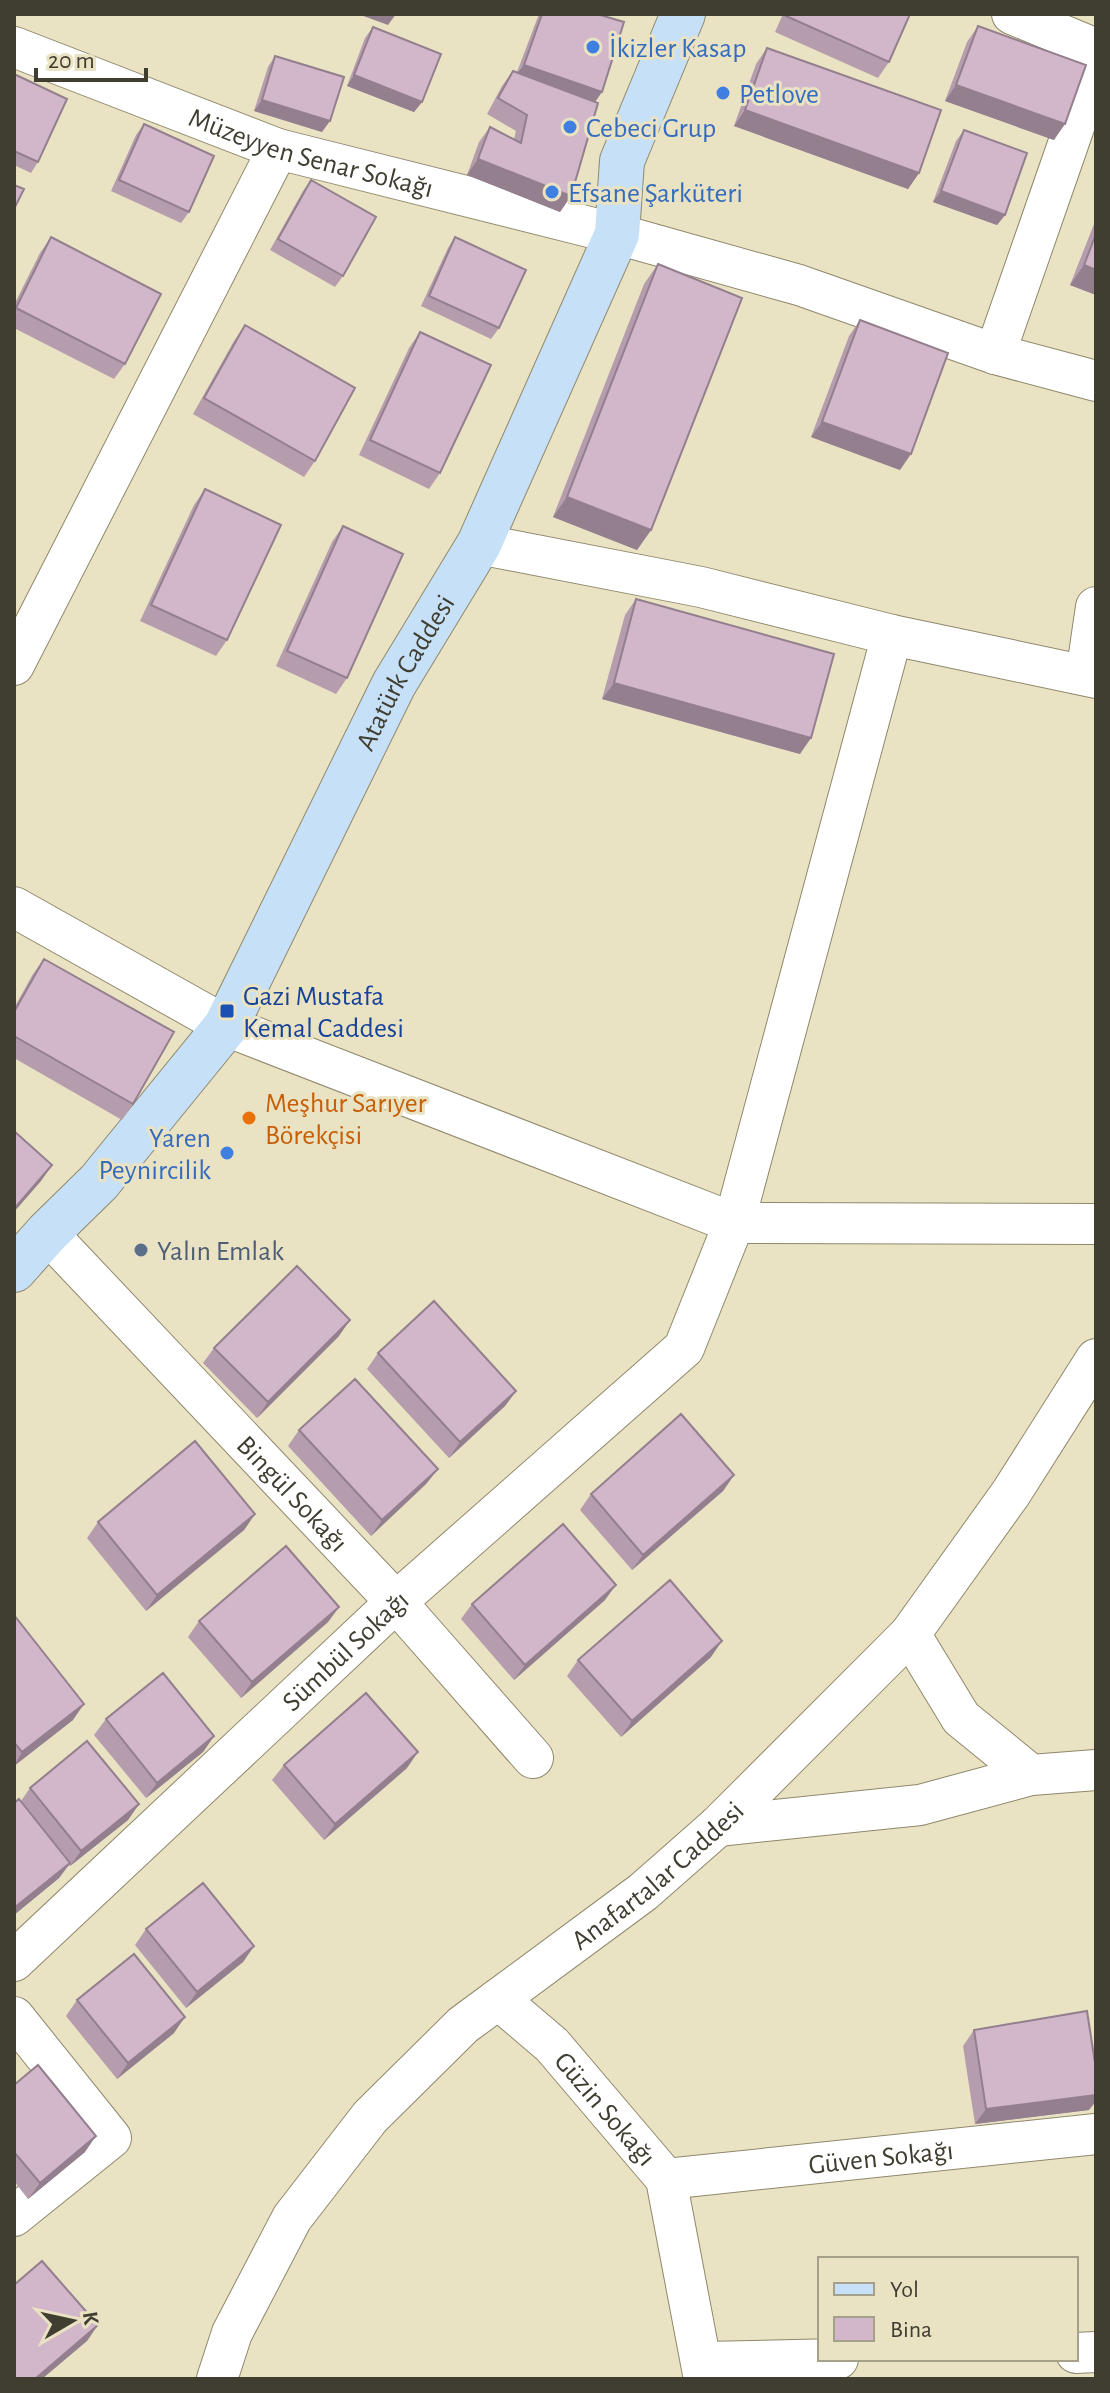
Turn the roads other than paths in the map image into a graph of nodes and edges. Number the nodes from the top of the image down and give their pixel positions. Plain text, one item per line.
1 (683, 14) edge
2 (1012, 14) edge
3 (14, 47) edge
4 (1096, 49) edge
5 (1096, 64) edge
6 (278, 149) junction
7 (617, 234) junction
8 (995, 354) junction
9 (1096, 381) edge
10 (479, 544) junction
11 (1096, 607) edge
12 (892, 635) junction
13 (14, 665) edge
14 (1091, 676) edge
15 (14, 907) edge
16 (226, 1026) junction
17 (734, 1223) junction
18 (1096, 1224) edge
19 (47, 1233) junction
20 (14, 1270) edge
21 (1096, 1359) edge
22 (396, 1602) junction
23 (910, 1634) junction
24 (533, 1758) dead end
25 (1096, 1770) edge
26 (1031, 1775) junction
27 (718, 1826) junction
28 (14, 1961) edge
29 (498, 1999) junction
30 (14, 2017) edge
31 (1096, 2134) edge
32 (666, 2179) junction
33 (14, 2216) edge
34 (818, 2361) edge
35 (703, 2371) edge
36 (217, 2379) edge

1 - 7 main road, Atatürk Caddesi
2 - 4 street
3 - 6 street, Müzeyyen Senar Sokağı
5 - 8 street
6 - 7 street, Müzeyyen Senar Sokağı
6 - 13 street
7 - 8 street, Müzeyyen Senar Sokağı
7 - 10 main road, Atatürk Caddesi
8 - 9 street, Müzeyyen Senar Sokağı
10 - 12 street
10 - 16 main road, Atatürk Caddesi
11 - 14 street
12 - 14 street
12 - 17 street
15 - 16 street
16 - 17 street
16 - 19 main road, Atatürk Caddesi
17 - 18 street
17 - 22 street, Sümbül Sokağı
19 - 20 main road, Atatürk Caddesi
19 - 22 street, Bingül Sokağı
21 - 23 street, Anafartalar Caddesi
22 - 24 street, Bingül Sokağı
22 - 28 street, Sümbül Sokağı
23 - 26 street
23 - 27 street, Anafartalar Caddesi
25 - 26 street
26 - 27 street
27 - 29 street, Anafartalar Caddesi
29 - 32 street, Güzin Sokağı
29 - 36 street, Anafartalar Caddesi
30 - 33 street
31 - 32 street, Güven Sokağı
32 - 35 street, Güzin Sokağı
34 - 35 street

